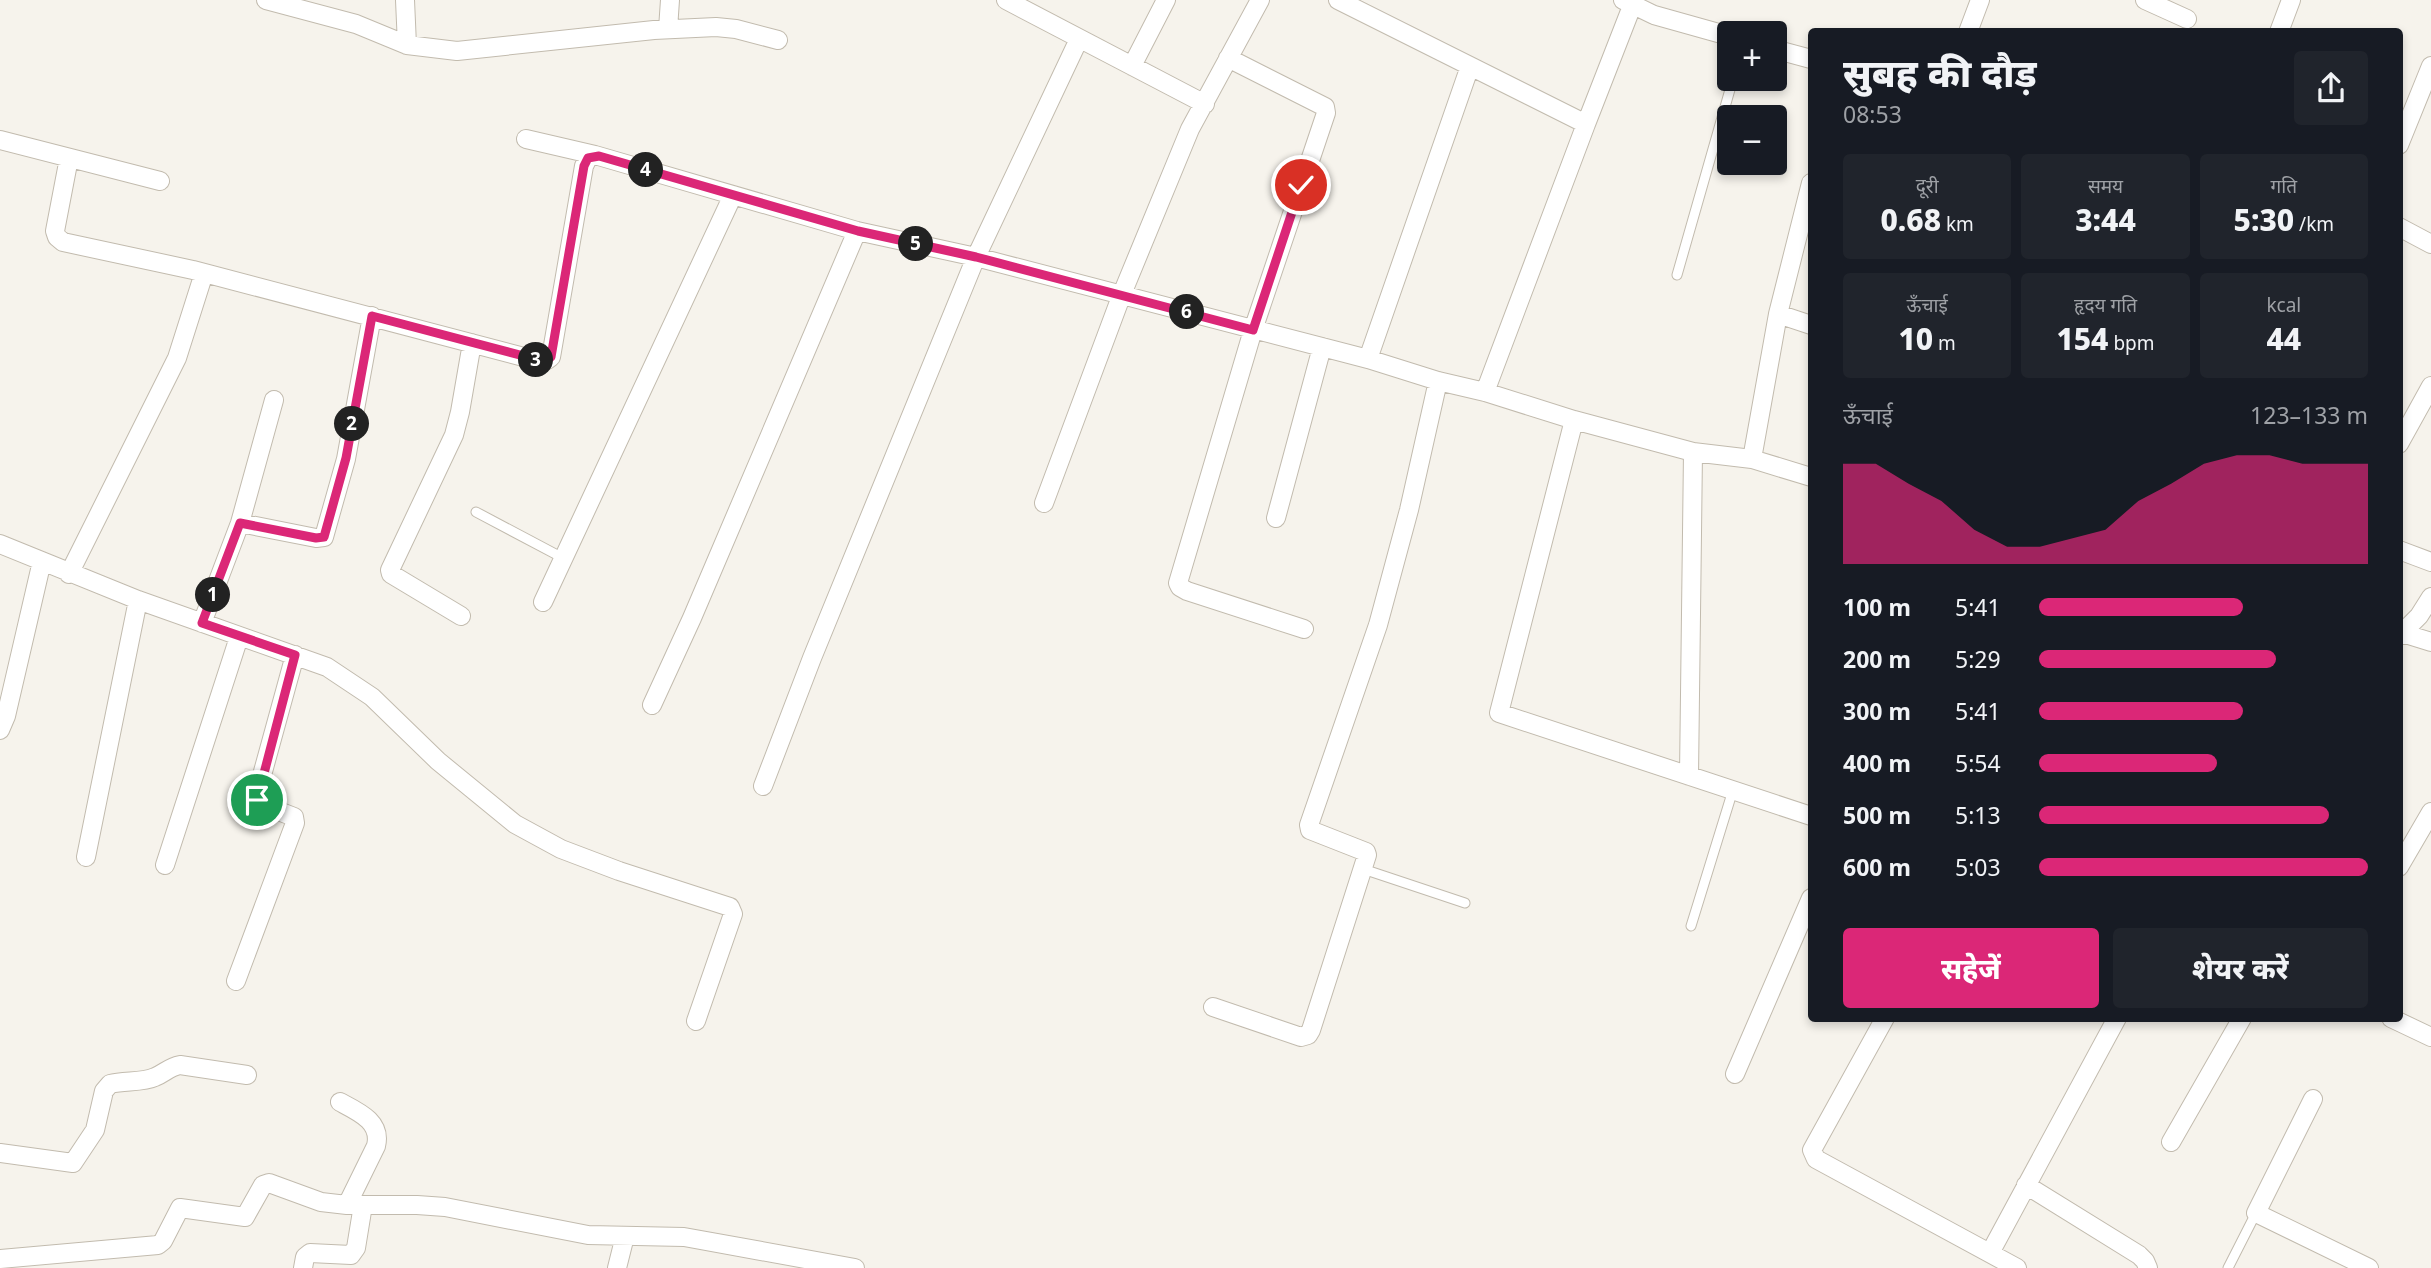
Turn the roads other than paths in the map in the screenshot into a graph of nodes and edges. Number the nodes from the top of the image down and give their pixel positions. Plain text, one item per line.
1 (405, 0) edge
2 (670, 0) edge
3 (1006, 0) edge
4 (1166, 0) edge
5 (1260, 0) edge
6 (1338, 0) edge
7 (1980, 0) edge
8 (2145, 0) edge
9 (2291, 0) edge
10 (272, 1) edge
11 (1628, 3) edge
12 (1026, 5) edge
13 (2187, 19) dead end
14 (1970, 28) edge
15 (2280, 28) edge
16 (668, 29) junction
17 (1717, 33) edge
18 (1079, 39) junction
19 (778, 40) dead end
20 (407, 45) junction
21 (1787, 53) edge
22 (1228, 58) junction
23 (1808, 58) edge
24 (1132, 66) junction
25 (1470, 66) junction
26 (2431, 66) edge
27 (1730, 91) edge
28 (1205, 104) junction
29 (1586, 124) junction
30 (2403, 135) edge
31 (526, 139) dead end
32 (0, 140) edge
33 (595, 155) junction
34 (69, 158) junction
35 (160, 181) dead end
36 (733, 195) junction
37 (1808, 195) edge
38 (2403, 229) edge
39 (858, 231) junction
40 (2431, 244) edge
41 (976, 257) junction
42 (204, 273) junction
43 (1677, 275) dead end
44 (1122, 294) junction
45 (1778, 314) junction
46 (372, 316) junction
47 (1808, 324) edge
48 (1253, 330) junction
49 (472, 343) junction
50 (1322, 347) junction
51 (1368, 359) junction
52 (1438, 381) junction
53 (2431, 386) edge
54 (1485, 392) junction
55 (274, 400) dead end
56 (1574, 420) junction
57 (2403, 437) edge
58 (1693, 452) junction
59 (1752, 459) junction
60 (1808, 476) edge
61 (1044, 503) dead end
62 (476, 512) dead end
63 (1276, 518) dead end
64 (240, 523) junction
65 (0, 544) edge
66 (2403, 552) edge
67 (564, 558) junction
68 (41, 561) junction
69 (2431, 562) edge
70 (69, 574) junction
71 (2431, 597) edge
72 (138, 600) junction
73 (543, 602) dead end
74 (461, 616) dead end
75 (202, 623) junction
76 (1304, 629) dead end
77 (2403, 632) edge
78 (2403, 635) edge
79 (239, 637) junction
80 (2431, 642) edge
81 (295, 655) junction
82 (652, 705) dead end
83 (0, 730) edge
84 (1689, 776) junction
85 (763, 786) dead end
86 (1733, 790) junction
87 (2431, 812) edge
88 (1808, 815) edge
89 (86, 857) dead end
90 (2403, 860) edge
91 (165, 865) dead end
92 (1363, 869) junction
93 (1465, 903) dead end
94 (1808, 905) edge
95 (1691, 926) dead end
96 (236, 981) dead end
97 (1213, 1007) dead end
98 (696, 1021) dead end
99 (1883, 1022) edge
100 (2111, 1022) edge
101 (2240, 1022) edge
102 (2399, 1022) edge
103 (2431, 1037) edge
104 (1735, 1073) dead end
105 (247, 1075) dead end
106 (2312, 1099) dead end
107 (340, 1102) dead end
108 (2171, 1142) dead end
109 (0, 1153) edge
110 (2026, 1185) junction
111 (355, 1205) junction
112 (2256, 1213) junction
113 (625, 1236) junction
114 (1990, 1253) junction
115 (0, 1259) edge
116 (303, 1268) edge
117 (617, 1268) edge
118 (855, 1268) edge
119 (2017, 1268) edge
120 (2148, 1268) edge
121 (2228, 1268) edge
122 (2369, 1268) edge

1 - 20 street
2 - 16 street
3 - 12 street
4 - 24 street
5 - 22 street
6 - 25 street
7 - 14 street
8 - 13 street
9 - 15 street
10 - 20 street
11 - 17 street
11 - 29 street
12 - 18 street
16 - 19 street
16 - 20 street
18 - 24 street
18 - 41 street
21 - 23 street
22 - 28 street
22 - 48 street
24 - 28 street
25 - 29 street
25 - 51 street
26 - 30 street
27 - 43 lane
28 - 44 street
29 - 54 street
31 - 33 street
32 - 34 street
33 - 36 street
33 - 49 street
34 - 35 street
34 - 42 street
36 - 39 street
36 - 67 street
37 - 45 street
38 - 40 street
39 - 41 street
39 - 82 street
41 - 44 street
41 - 85 street
42 - 46 street
42 - 70 street
44 - 48 street
44 - 61 street
45 - 47 street
45 - 59 street
46 - 49 street
46 - 64 street
48 - 50 street
48 - 76 street
49 - 74 street
50 - 51 street
50 - 63 street
51 - 52 street
52 - 54 street
52 - 92 street
53 - 57 street
54 - 56 street
55 - 64 street
56 - 58 street
56 - 84 street
58 - 59 street
58 - 84 street
59 - 60 street
62 - 67 lane
64 - 75 street
65 - 68 street
66 - 69 street
67 - 73 street
68 - 70 street
68 - 83 street
70 - 72 street
71 - 77 street
72 - 75 street
72 - 89 street
75 - 79 street
78 - 80 street
79 - 81 street
79 - 91 street
81 - 96 street
81 - 98 street
84 - 86 street
86 - 88 street
86 - 95 lane
87 - 90 street
92 - 93 lane
92 - 97 street
94 - 104 street
99 - 114 street
100 - 110 street
101 - 108 street
102 - 103 street
105 - 109 street
106 - 112 street
107 - 111 street
110 - 114 street
110 - 120 street
111 - 113 street
111 - 115 street
111 - 116 street
112 - 121 lane
112 - 122 street
113 - 117 street
113 - 118 street
114 - 119 street

